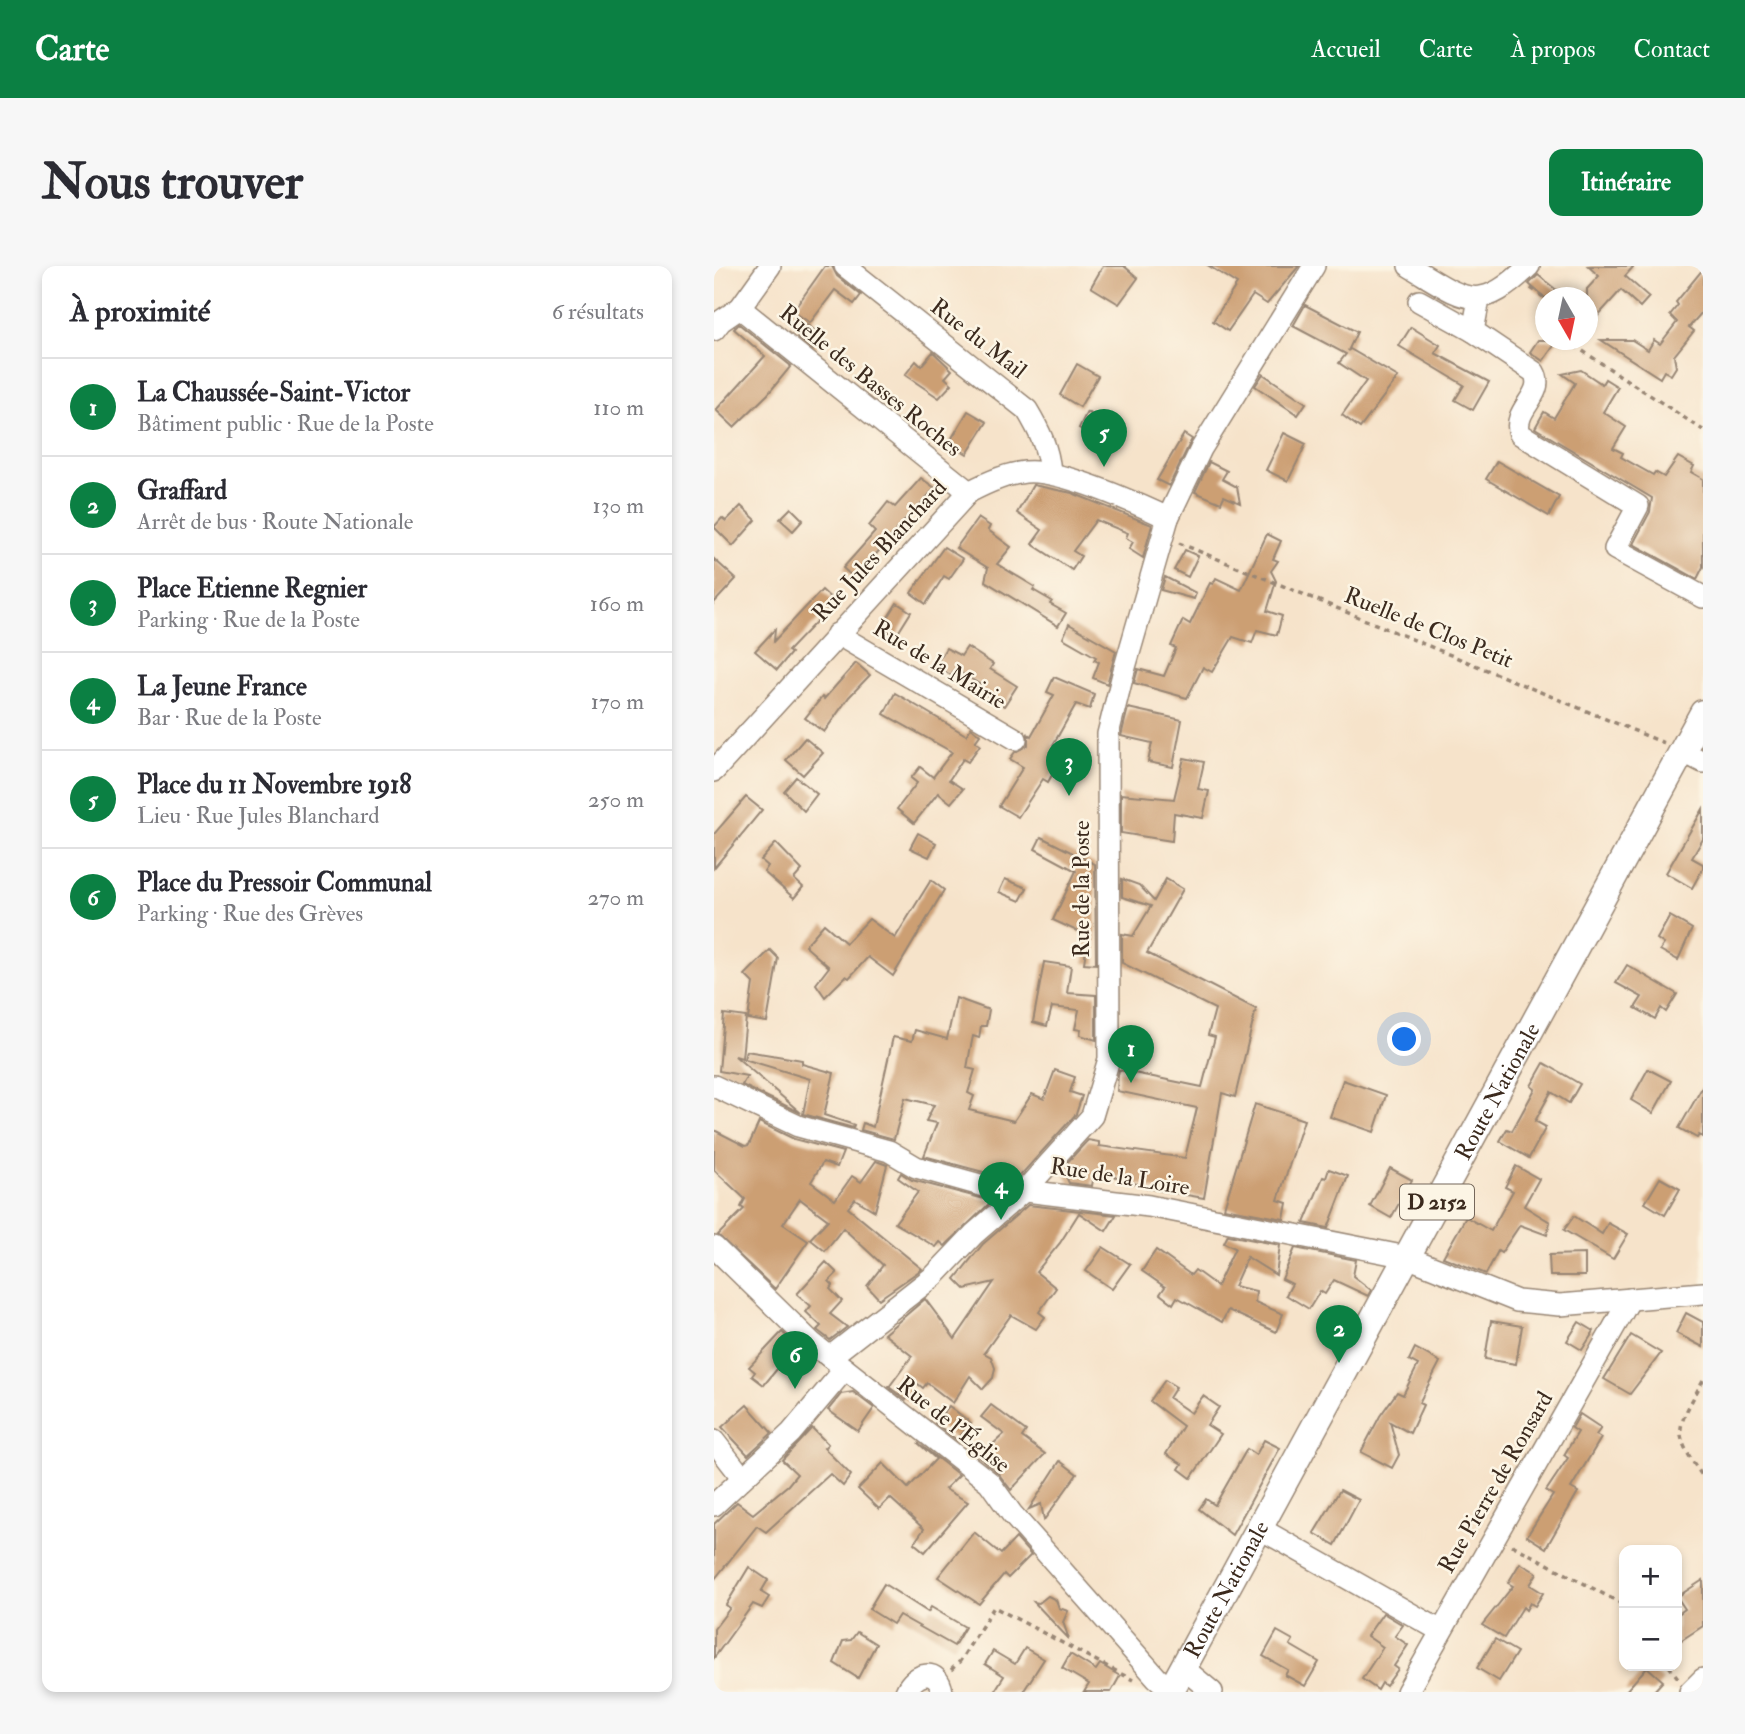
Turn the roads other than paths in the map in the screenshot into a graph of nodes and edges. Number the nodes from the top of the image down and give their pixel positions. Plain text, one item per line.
1 (770, 266) edge
2 (845, 266) edge
3 (1314, 266) edge
4 (1409, 266) edge
5 (1529, 266) edge
6 (1479, 299) junction
7 (1419, 300) dead end
8 (740, 308) junction
9 (714, 330) edge
10 (1473, 331) junction
11 (1050, 472) junction
12 (969, 492) junction
13 (1165, 527) junction
14 (1703, 597) edge
15 (837, 634) junction
16 (1703, 713) edge
17 (1016, 739) dead end
18 (1692, 756) edge
19 (714, 771) edge
20 (714, 1086) edge
21 (1026, 1189) junction
22 (714, 1247) edge
23 (1407, 1257) junction
24 (1703, 1293) edge
25 (1630, 1299) junction
26 (837, 1363) junction
27 (714, 1441) edge
28 (742, 1477) junction
29 (714, 1505) edge
30 (1259, 1528) junction
31 (1441, 1631) junction
32 (1703, 1679) edge
33 (1170, 1682) edge
34 (941, 1687) edge
35 (906, 1692) edge
36 (1212, 1692) edge
37 (1407, 1692) edge
38 (1690, 1692) edge

1 - 8 street
2 - 11 street, Rue du Mail
3 - 13 street, Rue de la Poste
4 - 6 street
5 - 6 street
6 - 10 street
7 - 10 street
8 - 9 street
8 - 12 street, Ruelle des Basses Roches
10 - 14 street
11 - 12 street, Rue Jules Blanchard
11 - 13 street, Rue Jules Blanchard
12 - 15 street, Rue Jules Blanchard
13 - 21 street, Rue de la Poste
15 - 17 street, Rue de la Mairie
15 - 19 street, Rue Jules Blanchard
16 - 18 main road, Route Nationale / D 2152
18 - 23 main road, Route Nationale / D 2152
20 - 21 street, Rue de la Loire
21 - 23 street, Rue de la Loire
21 - 26 street, Rue de la Poste
22 - 26 street, Rue de l'Église
23 - 25 street, Rue de la Loire
23 - 30 main road, Route Nationale / D 2152
24 - 25 street, Rue de la Loire
25 - 31 street, Rue Pierre de Ronsard
26 - 28 street, Rue de la Poste
26 - 33 street, Rue de l'Église
27 - 28 street
28 - 29 street, Rue de la Poste
30 - 31 street
30 - 33 main road, Route Nationale / D 2152
31 - 37 street, Rue Pierre de Ronsard
32 - 38 street
33 - 36 street, Rue de l'Église
34 - 35 street

